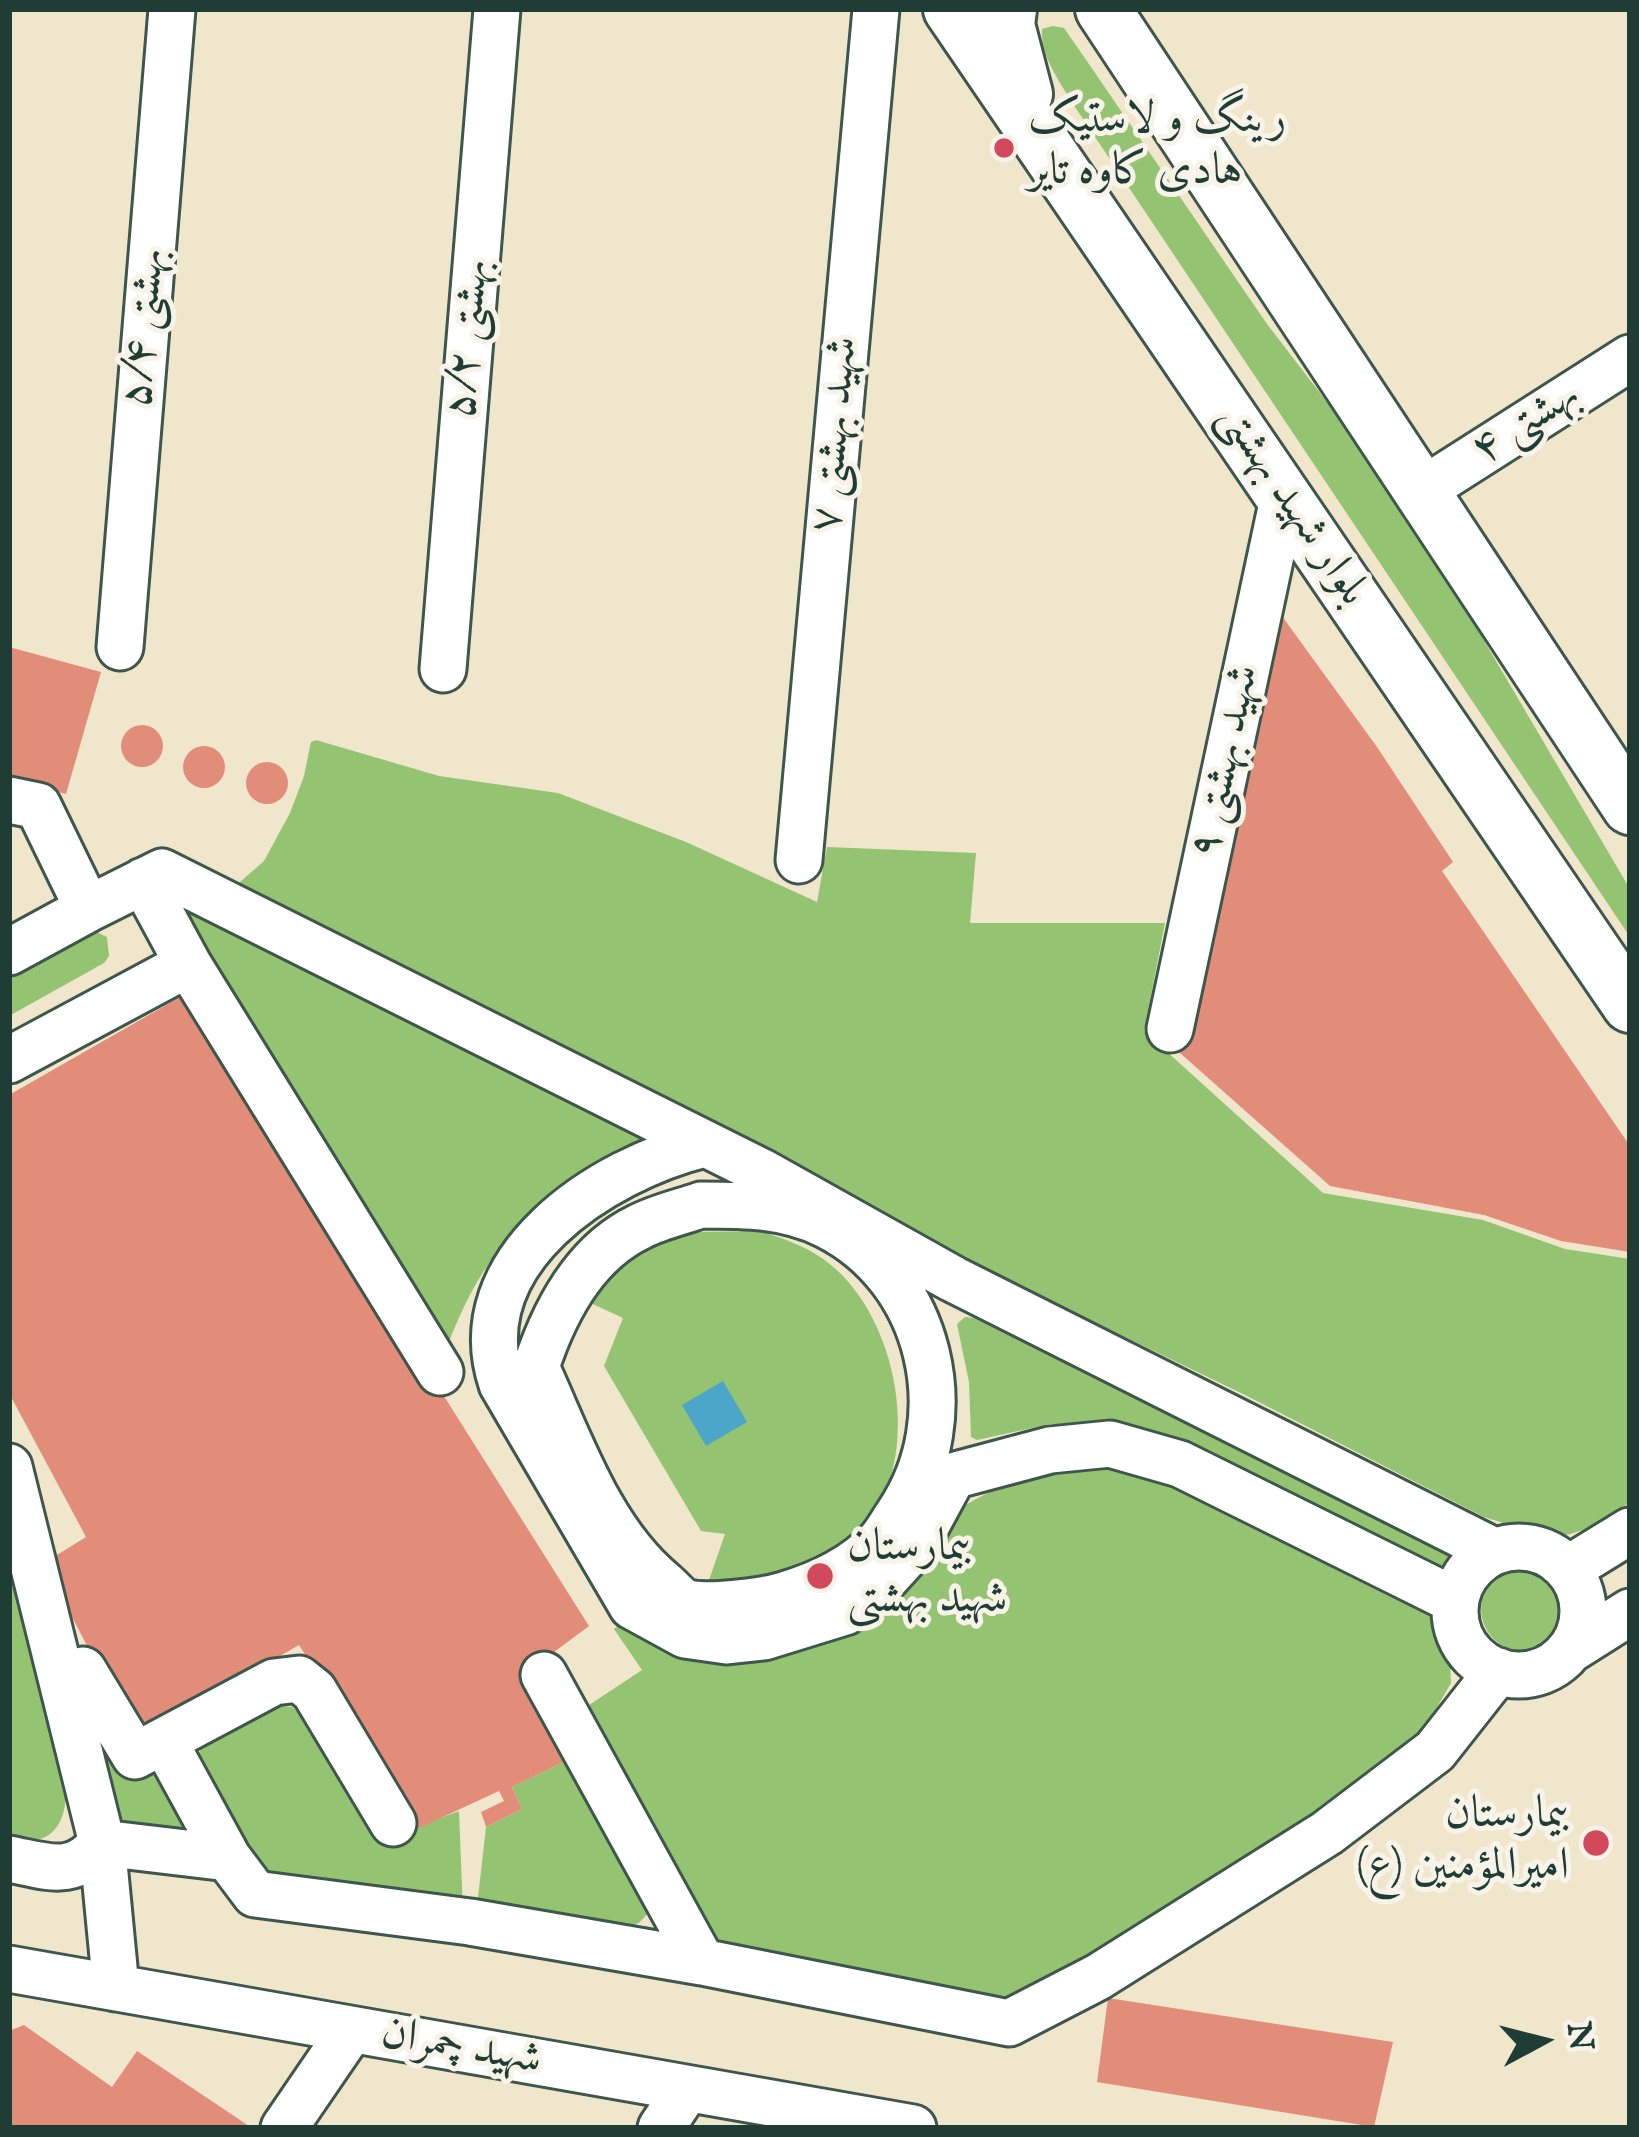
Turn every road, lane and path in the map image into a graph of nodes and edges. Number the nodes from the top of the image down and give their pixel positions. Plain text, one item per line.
1 (172, 9) edge
2 (497, 9) edge
3 (876, 9) edge
4 (951, 9) edge
5 (1009, 9) edge
6 (1103, 9) edge
7 (1051, 157) junction
8 (1630, 358) edge
9 (1423, 490) junction
10 (1284, 494) junction
11 (120, 647) dead end
12 (443, 669) dead end
13 (9, 800) edge
14 (1630, 807) edge
15 (799, 860) dead end
16 (143, 881) junction
17 (88, 909) junction
18 (9, 952) edge
19 (188, 964) junction
20 (1630, 1005) edge
21 (1170, 1029) dead end
22 (9, 1060) edge
23 (705, 1144) junction
24 (765, 1188) junction
25 (953, 1279) junction
26 (911, 1310) junction
27 (440, 1372) dead end
28 (9, 1467) edge
29 (935, 1481) junction
30 (1630, 1531) edge
31 (1494, 1551) junction
32 (1568, 1569) junction
33 (1456, 1600) junction
34 (1630, 1612) edge
35 (1570, 1650) junction
36 (83, 1670) dead end
37 (1498, 1671) junction
38 (544, 1675) dead end
39 (164, 1741) junction
40 (393, 1823) dead end
41 (102, 1843) junction
42 (227, 1858) junction
43 (9, 1859) edge
44 (702, 1962) junction
45 (13, 1977) edge
46 (116, 1988) junction
47 (351, 2030) junction
48 (687, 2089) junction
49 (284, 2128) edge
50 (661, 2128) edge
51 (913, 2128) edge

1 - 11 street, بهشتی ۵/۴
2 - 12 street, بهشتی ۵/۲
3 - 15 street, شهید بهشتی ۷
4 - 7 main road, بلوار شهید بهشتی
5 - 7 main road
6 - 9 main road
7 - 10 main road, بلوار شهید بهشتی
8 - 9 street, بهشتی ۴
9 - 14 main road
10 - 20 main road, بلوار شهید بهشتی
10 - 21 street, شهید بهشتی ۹
13 - 17 street
16 - 17 street
16 - 19 street
16 - 23 street
17 - 18 street
19 - 22 street
19 - 27 street
23 - 24 street
23 - 29 street
24 - 25 street
24 - 26 street
24 - 29 street
25 - 26 street
25 - 31 street
26 - 29 street
28 - 41 street
29 - 33 street
30 - 32 street
31 - 32 street
31 - 33 street
32 - 35 street
33 - 37 street
34 - 35 street
35 - 37 street
36 - 39 street
37 - 44 street
38 - 44 street
39 - 40 street
39 - 42 street
41 - 42 street
41 - 43 street
41 - 46 street
42 - 44 street
45 - 46 street, شهید چمران
46 - 47 street, شهید چمران
47 - 48 street, شهید چمران
47 - 49 street
48 - 50 street
48 - 51 street, شهید چمران

